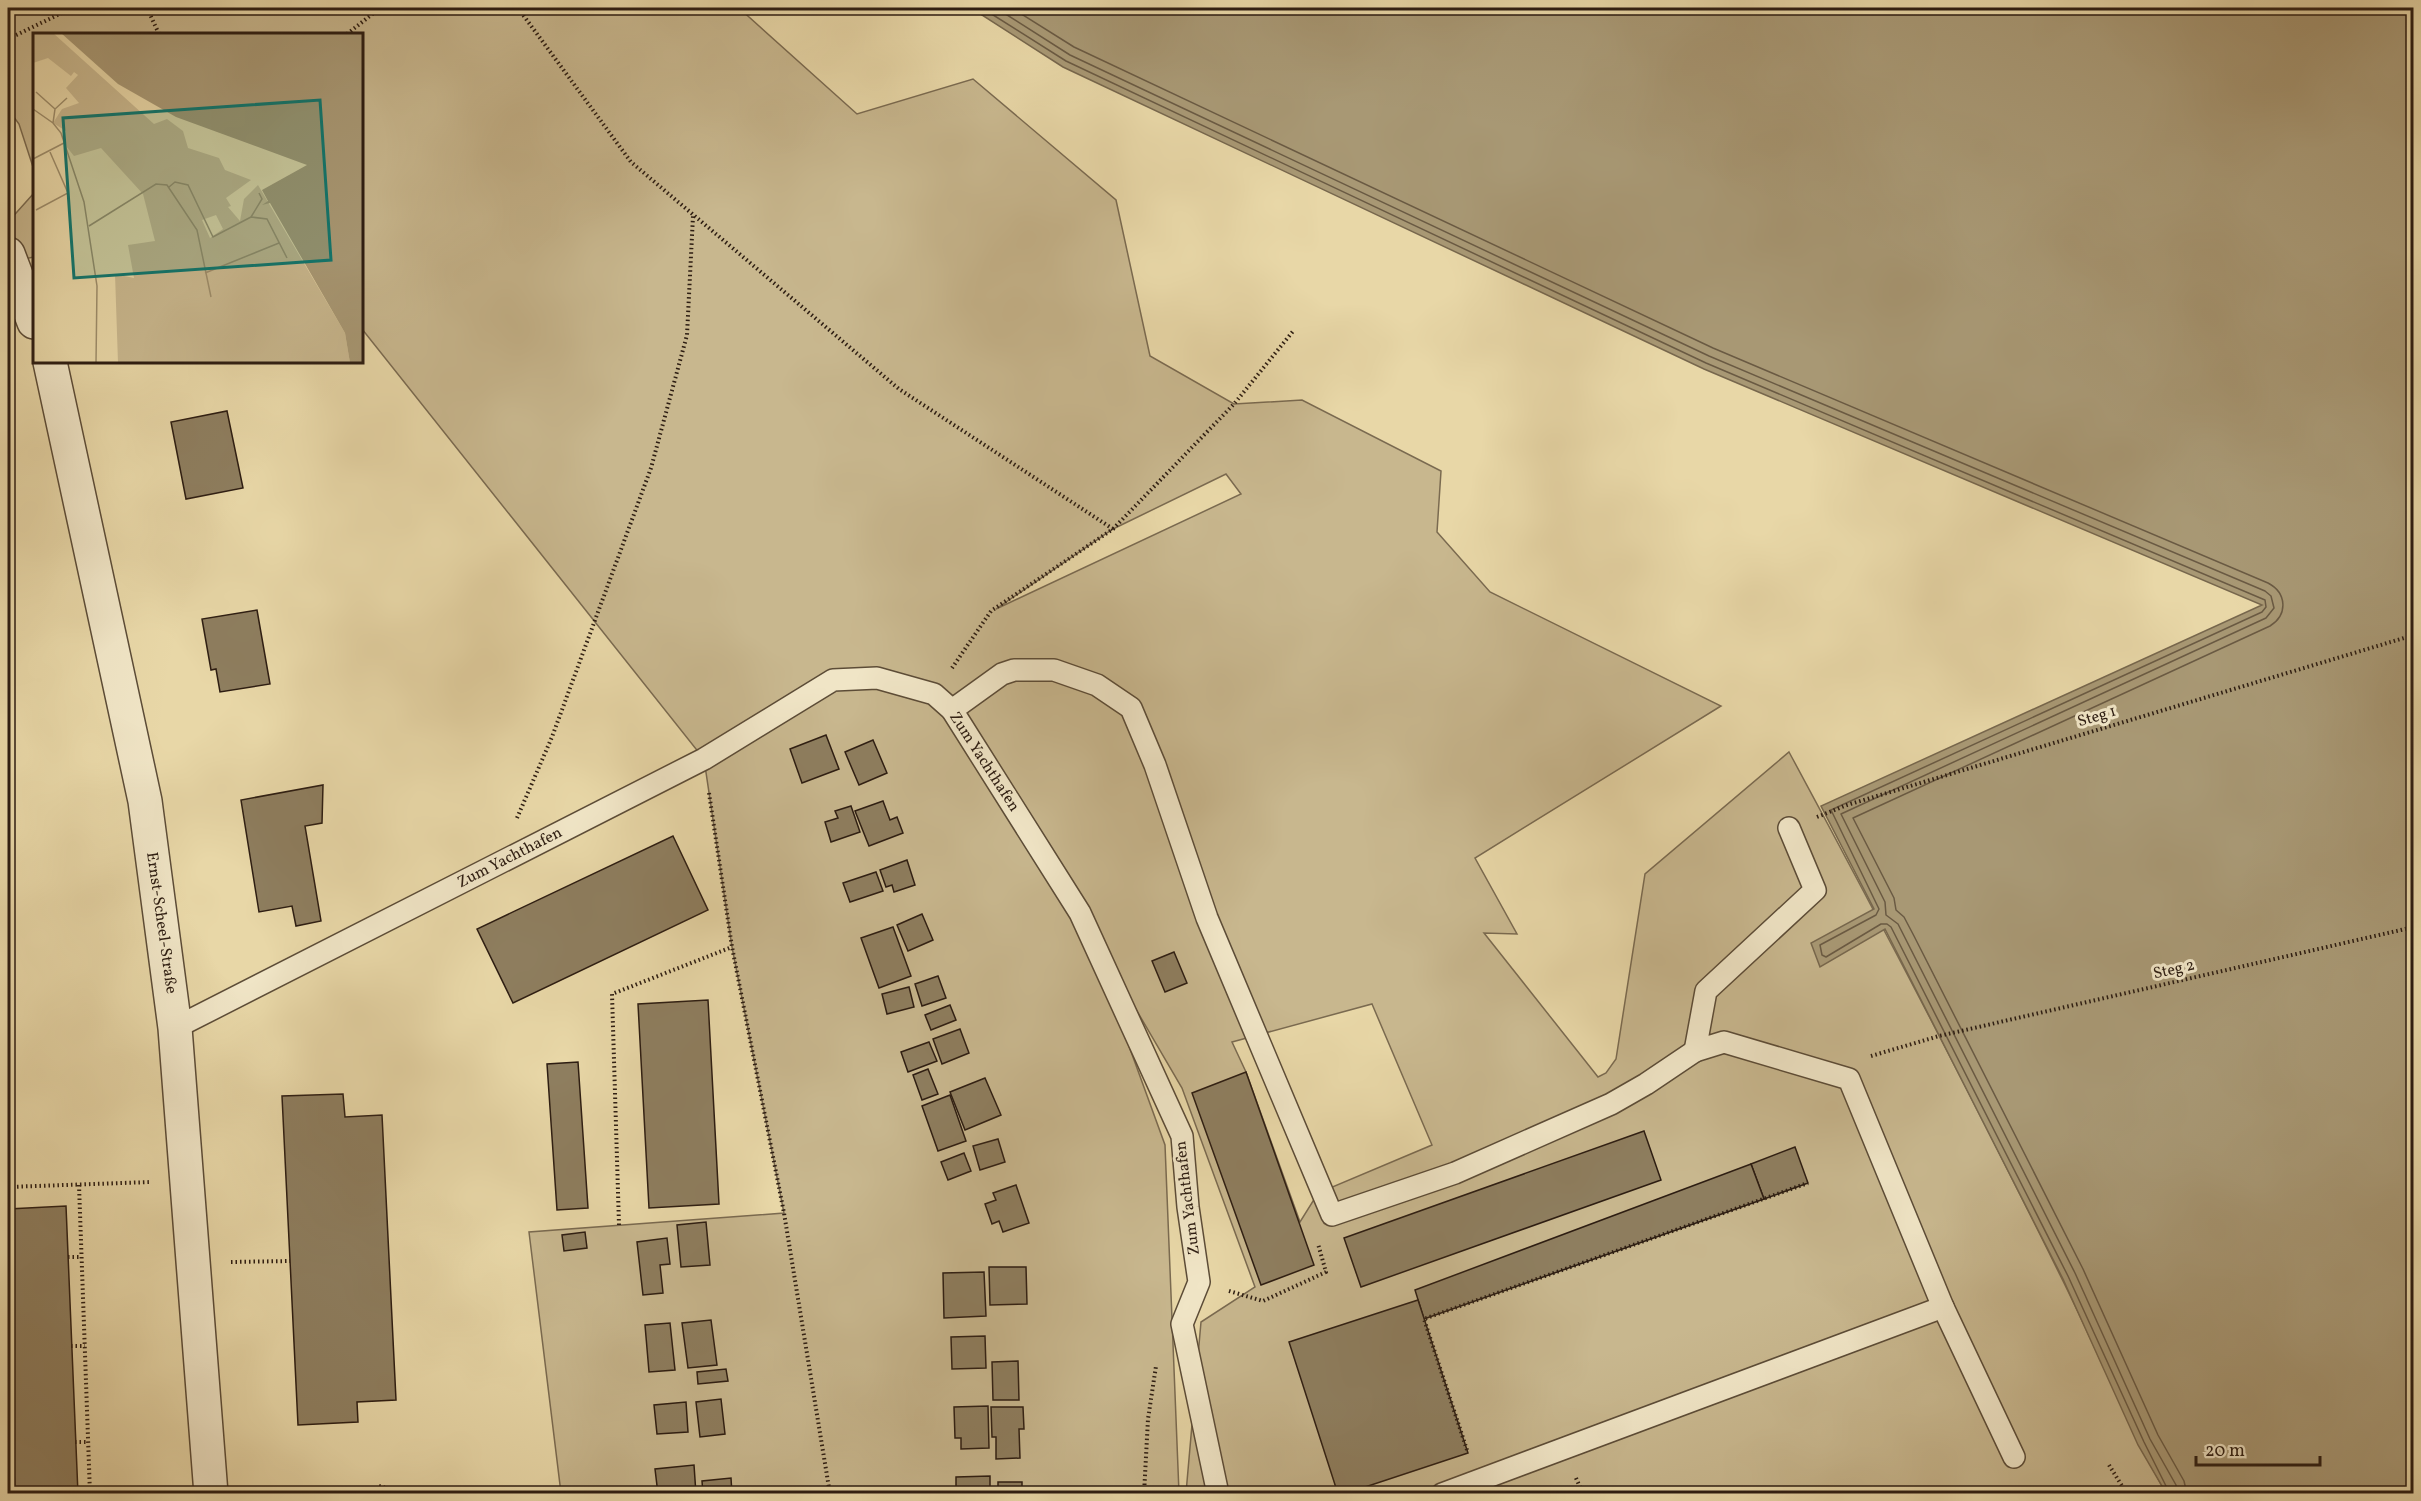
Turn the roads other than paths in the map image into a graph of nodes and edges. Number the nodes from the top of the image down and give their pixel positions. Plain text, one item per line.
1 (8, 254) edge
2 (33, 319) edge
3 (51, 363) edge
4 (952, 710) junction
5 (1789, 828) road end
6 (175, 1028) junction
7 (1695, 1051) junction
8 (1943, 1307) junction
9 (2014, 1457) dead end
10 (211, 1494) edge
11 (1218, 1494) edge
12 (1442, 1494) edge

1 - 2 street
3 - 6 street, Ernst-Scheel-Straße
4 - 6 lane, Zum Yachthafen
4 - 7 lane
4 - 11 lane, Zum Yachthafen
5 - 7 lane
6 - 10 street, Ernst-Scheel-Straße
7 - 8 lane
8 - 9 lane
8 - 12 lane

